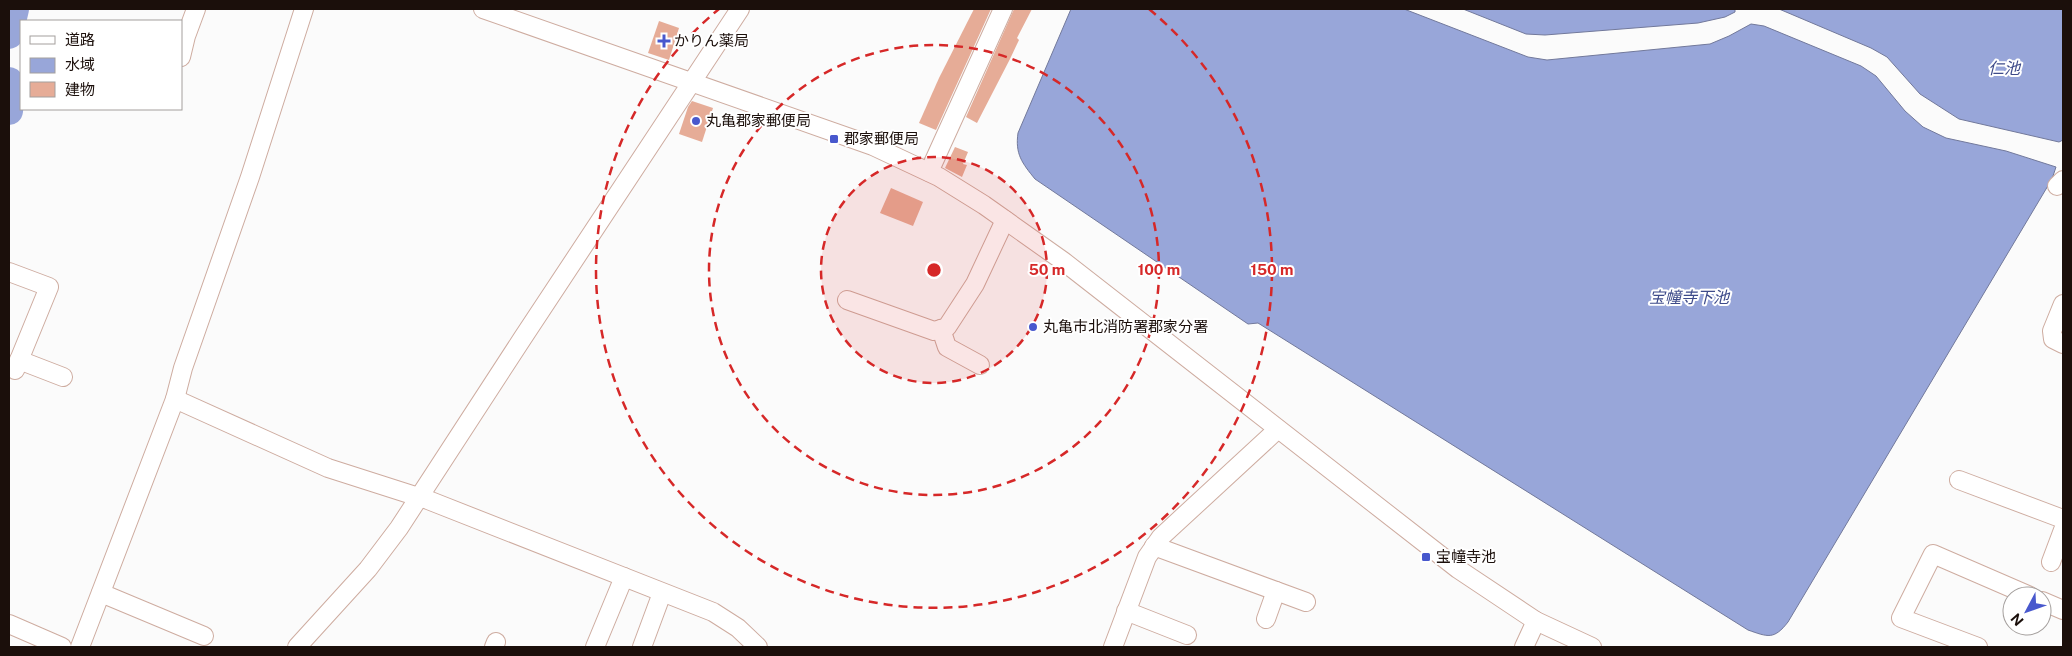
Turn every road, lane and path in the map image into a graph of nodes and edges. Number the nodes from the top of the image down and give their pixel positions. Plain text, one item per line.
1 (196, 9) edge
2 (304, 9) edge
3 (483, 9) edge
4 (740, 9) edge
5 (1003, 9) edge
6 (182, 54) edge
7 (691, 83) junction
8 (929, 172) junction
9 (1005, 220) junction
10 (9, 272) edge
11 (847, 300) dead end
12 (2063, 304) edge
13 (941, 329) junction
14 (2063, 344) edge
15 (980, 365) dead end
16 (13, 369) edge
17 (63, 377) dead end
18 (175, 399) junction
19 (1278, 429) junction
20 (1959, 480) dead end
21 (419, 497) junction
22 (2063, 519) edge
23 (2063, 530) edge
24 (1154, 546) junction
25 (2051, 562) dead end
26 (624, 577) junction
27 (2007, 586) edge
28 (1276, 591) junction
29 (101, 593) junction
30 (662, 593) junction
31 (1306, 602) dead end
32 (1126, 612) junction
33 (1266, 619) dead end
34 (1536, 621) junction
35 (9, 624) edge
36 (204, 636) dead end
37 (1187, 636) dead end
38 (62, 647) edge
39 (80, 647) edge
40 (297, 647) edge
41 (595, 647) edge
42 (642, 647) edge
43 (758, 647) edge
44 (1112, 647) edge
45 (1524, 647) edge
46 (1592, 647) edge
47 (1978, 647) edge

1 - 6 street
2 - 18 street
3 - 7 street
4 - 7 street
5 - 8 street
7 - 8 street
7 - 21 street
8 - 9 street
9 - 13 street
9 - 19 street
10 - 16 street
11 - 13 street
12 - 14 street
13 - 15 street
16 - 17 street
18 - 21 street
18 - 29 street
19 - 24 street
19 - 34 street
20 - 22 street
21 - 26 street
21 - 40 street
23 - 25 street
24 - 28 street
24 - 32 street
26 - 30 street
26 - 41 street
27 - 47 street
28 - 31 street
28 - 33 street
29 - 36 street
29 - 39 street
30 - 42 street
30 - 43 street
32 - 37 street
32 - 44 street
34 - 45 street
34 - 46 street
35 - 38 street

